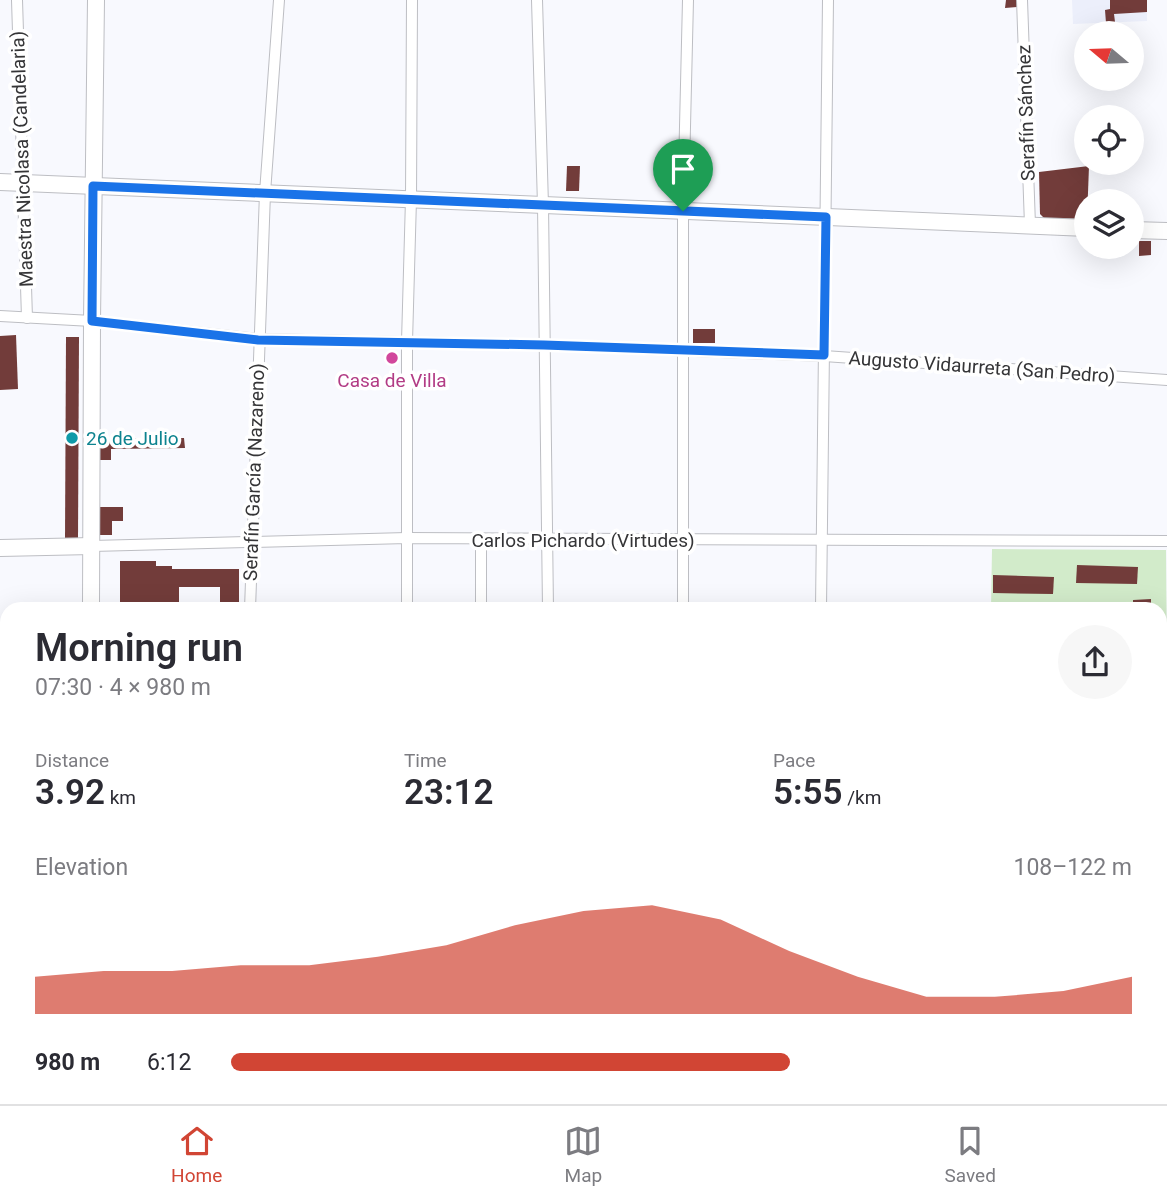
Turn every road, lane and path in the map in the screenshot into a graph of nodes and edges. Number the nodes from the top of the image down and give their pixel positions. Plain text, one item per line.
1 (17, 0) edge
2 (96, 0) edge
3 (279, 0) edge
4 (412, 0) edge
5 (537, 0) edge
6 (688, 0) edge
7 (828, 0) edge
8 (1022, 0) edge
9 (0, 182) edge
10 (23, 183) junction
11 (93, 186) junction
12 (265, 193) junction
13 (411, 199) junction
14 (543, 205) junction
15 (683, 211) junction
16 (826, 217) junction
17 (1030, 225) junction
18 (1074, 227) edge
19 (1144, 230) edge
20 (1167, 231) edge
21 (0, 316) edge
22 (27, 318) junction
23 (92, 321) junction
24 (258, 340) junction
25 (407, 342) junction
26 (544, 345) junction
27 (682, 352) junction
28 (824, 355) junction
29 (1167, 380) edge
30 (407, 538) junction
31 (682, 539) junction
32 (481, 540) junction
33 (547, 540) junction
34 (252, 541) junction
35 (822, 541) junction
36 (1167, 541) edge
37 (92, 546) junction
38 (0, 548) edge
39 (91, 602) edge
40 (250, 602) edge
41 (407, 602) edge
42 (481, 602) edge
43 (548, 602) edge
44 (683, 602) edge
45 (821, 602) edge

1 - 10 street, Maestra Nicolasa (Candelaria)
2 - 11 street
3 - 12 street, Serafín García (Nazareno)
4 - 13 street
5 - 14 street
6 - 15 street
7 - 16 street
8 - 17 street, Serafín Sánchez
9 - 10 street
10 - 11 street
10 - 22 street, Maestra Nicolasa (Candelaria)
11 - 12 street
11 - 23 street
12 - 13 street
12 - 24 street, Serafín García (Nazareno)
13 - 14 street
13 - 25 street
14 - 15 street
14 - 26 street
15 - 16 street
15 - 27 street
16 - 17 street
16 - 28 street
17 - 18 street
19 - 20 street
21 - 22 street, Augusto Vidaurreta (San Pedro)
22 - 23 street, Augusto Vidaurreta (San Pedro)
23 - 24 street, Augusto Vidaurreta (San Pedro)
23 - 37 street
24 - 25 street, Augusto Vidaurreta (San Pedro)
24 - 34 street, Serafín García (Nazareno)
25 - 26 street, Augusto Vidaurreta (San Pedro)
25 - 30 street
26 - 27 street, Augusto Vidaurreta (San Pedro)
26 - 33 street
27 - 28 street, Augusto Vidaurreta (San Pedro)
27 - 31 street
28 - 29 street, Augusto Vidaurreta (San Pedro)
28 - 35 street
30 - 32 street, Carlos Pichardo (Virtudes)
30 - 34 street, Carlos Pichardo (Virtudes)
30 - 41 street
31 - 33 street, Carlos Pichardo (Virtudes)
31 - 35 street, Carlos Pichardo (Virtudes)
31 - 44 street
32 - 33 street, Carlos Pichardo (Virtudes)
32 - 42 street
33 - 43 street
34 - 37 street, Carlos Pichardo (Virtudes)
34 - 40 street, Serafín García (Nazareno)
35 - 36 street, Carlos Pichardo (Virtudes)
35 - 45 street
37 - 38 street, Carlos Pichardo (Virtudes)
37 - 39 street

